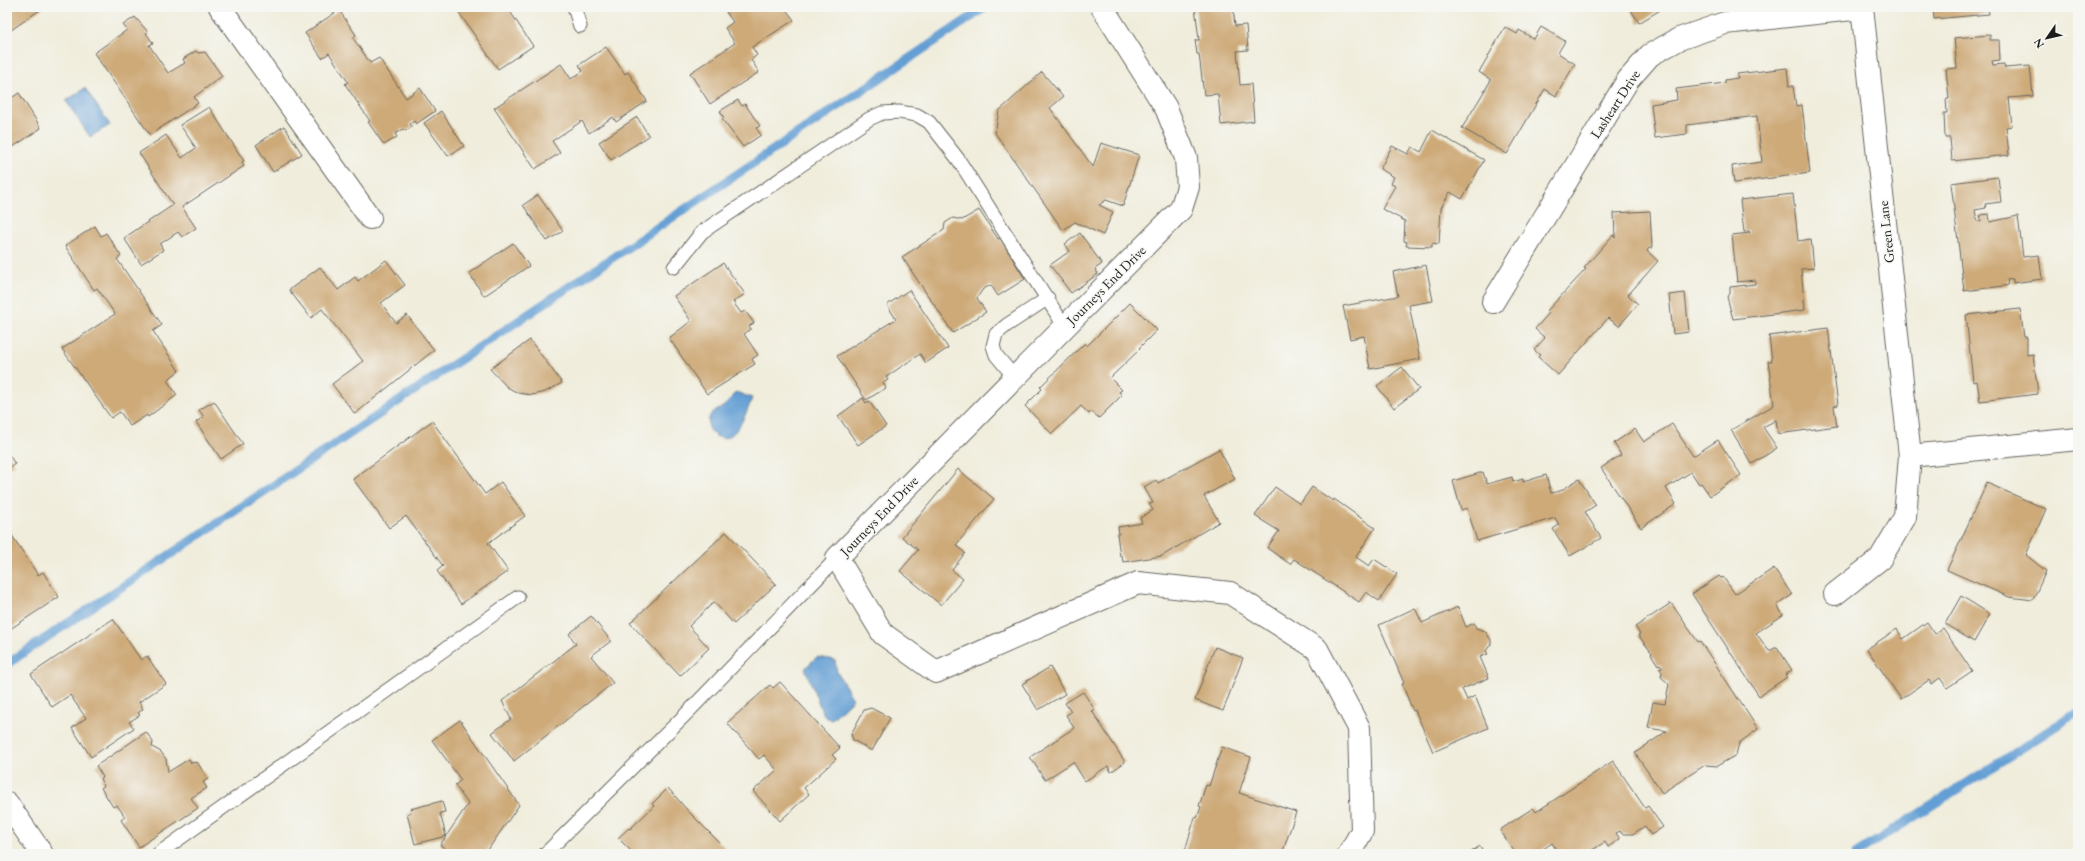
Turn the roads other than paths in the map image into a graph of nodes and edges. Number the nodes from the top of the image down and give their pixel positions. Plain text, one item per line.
1 (220, 7) edge
2 (574, 7) edge
3 (1102, 7) edge
4 (1862, 8) edge
5 (580, 26) dead end
6 (370, 218) dead end
7 (674, 267) dead end
8 (1048, 298) junction
9 (1493, 302) dead end
10 (1065, 327) junction
11 (1015, 378) junction
12 (2078, 439) edge
13 (1910, 456) junction
14 (837, 558) junction
15 (1835, 594) dead end
16 (518, 597) dead end
17 (7, 803) edge
18 (42, 854) edge
19 (158, 854) edge
20 (545, 854) edge
21 (1349, 854) edge

1 - 6 street
2 - 5 lane
3 - 10 street, Journeys End Drive
4 - 9 street, Lasheart Drive
4 - 13 street, Green Lane
7 - 8 lane
8 - 10 lane
8 - 11 lane
10 - 11 street, Journeys End Drive
11 - 14 street, Journeys End Drive
12 - 13 street
13 - 15 street, Green Lane
14 - 20 lane
14 - 21 street, Journeys End Drive
16 - 19 lane
17 - 18 street

